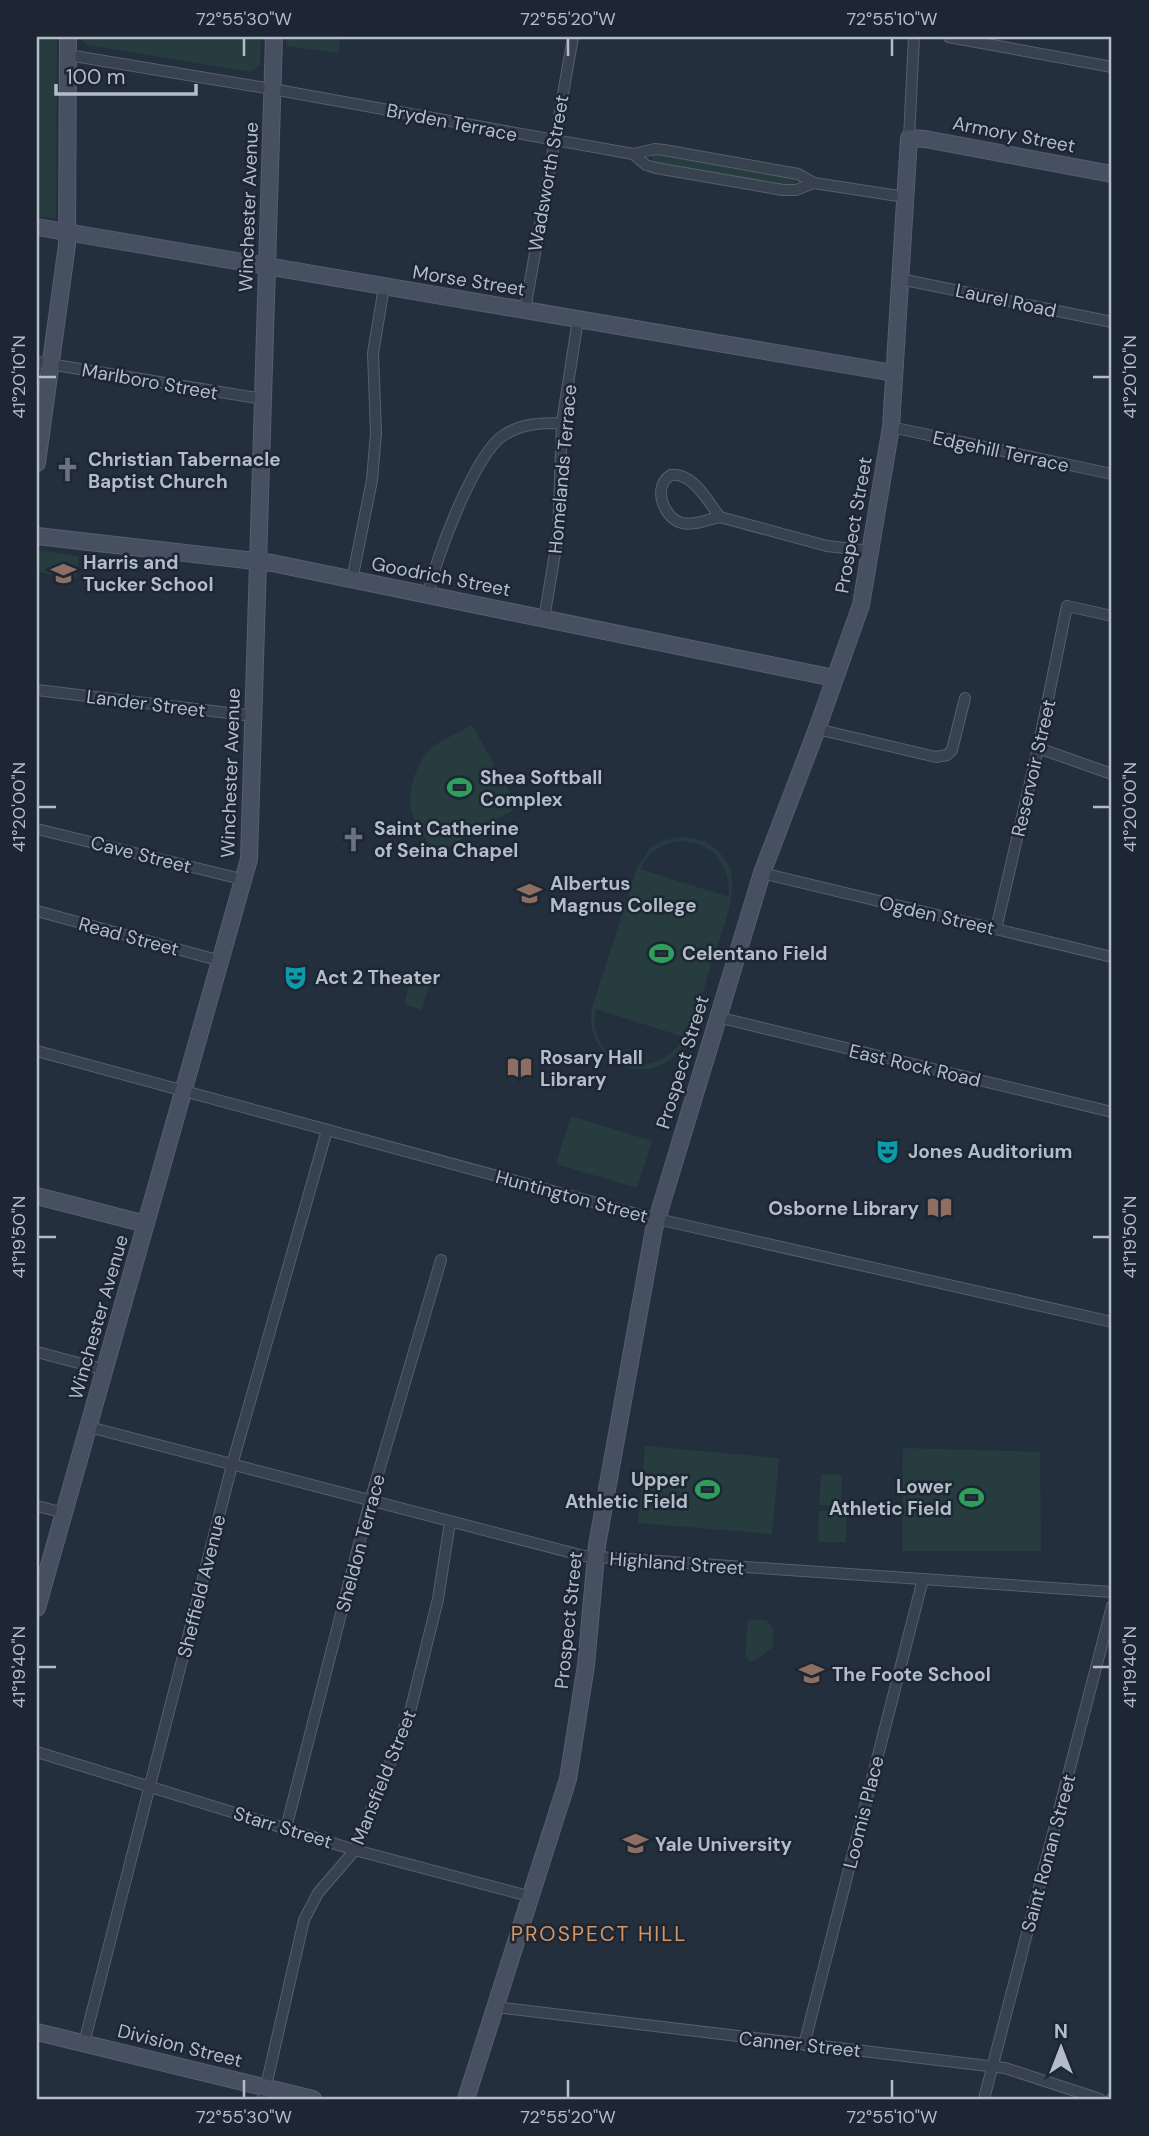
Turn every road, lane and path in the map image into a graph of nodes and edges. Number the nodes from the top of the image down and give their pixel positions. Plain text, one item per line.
1 (68, 37) edge
2 (274, 37) edge
3 (573, 37) edge
4 (914, 37) edge
5 (949, 37) edge
6 (68, 55) junction
7 (1112, 67) edge
8 (272, 89) junction
9 (908, 138) junction
10 (553, 141) junction
11 (633, 154) junction
12 (1112, 174) edge
13 (814, 183) junction
14 (905, 197) junction
15 (37, 227) edge
16 (66, 232) junction
17 (267, 267) junction
18 (900, 279) junction
19 (384, 287) junction
20 (525, 310) junction
21 (578, 319) junction
22 (1112, 322) edge
23 (44, 363) edge
24 (894, 373) junction
25 (263, 398) junction
26 (562, 423) junction
27 (891, 427) junction
28 (37, 463) edge
29 (1112, 474) edge
30 (720, 517) junction
31 (37, 536) edge
32 (871, 551) junction
33 (259, 561) junction
34 (352, 580) junction
35 (428, 595) junction
36 (1112, 616) edge
37 (544, 619) junction
38 (834, 678) junction
39 (37, 690) edge
40 (965, 698) dead end
41 (254, 716) junction
42 (817, 729) junction
43 (1038, 748) junction
44 (1112, 774) edge
45 (37, 829) edge
46 (762, 873) junction
47 (245, 880) junction
48 (37, 911) edge
49 (996, 929) junction
50 (1112, 957) edge
51 (221, 961) junction
52 (717, 1017) junction
53 (37, 1051) edge
54 (184, 1090) junction
55 (1112, 1112) edge
56 (327, 1130) junction
57 (37, 1196) edge
58 (657, 1219) junction
59 (146, 1224) junction
60 (441, 1260) dead end
61 (1112, 1322) edge
62 (37, 1352) edge
63 (104, 1370) junction
64 (89, 1427) junction
65 (232, 1465) junction
66 (370, 1501) junction
67 (37, 1506) edge
68 (64, 1513) junction
69 (450, 1522) junction
70 (596, 1557) junction
71 (923, 1579) junction
72 (1112, 1592) edge
73 (1112, 1606) edge
74 (37, 1608) edge
75 (37, 1752) edge
76 (150, 1786) junction
77 (286, 1828) junction
78 (355, 1850) junction
79 (532, 1897) junction
80 (496, 2007) junction
81 (37, 2032) edge
82 (84, 2043) junction
83 (804, 2045) junction
84 (993, 2066) junction
85 (265, 2094) edge
86 (313, 2099) edge
87 (466, 2099) edge
88 (985, 2099) edge
89 (1100, 2099) edge

1 - 6 main road
2 - 8 main road, Winchester Avenue
3 - 10 street, Wadsworth Street
4 - 9 street, Prospect Street
5 - 7 street
6 - 8 street, Bryden Terrace
6 - 16 main road
8 - 10 street, Bryden Terrace
8 - 17 main road, Winchester Avenue
9 - 12 main road, Armory Street
9 - 14 main road, Prospect Street
10 - 11 street, Bryden Terrace
10 - 20 street, Wadsworth Street
11 - 13 street, Bryden Terrace
11 - 13 street, Bryden Terrace
13 - 14 street, Bryden Terrace
14 - 18 main road, Prospect Street
15 - 16 main road, Morse Street
16 - 17 main road, Morse Street
16 - 23 main road
17 - 19 main road, Morse Street
17 - 25 main road, Winchester Avenue
18 - 22 street, Laurel Road
18 - 24 main road, Prospect Street
19 - 20 main road, Morse Street
19 - 34 street
20 - 21 main road, Morse Street
21 - 24 main road, Morse Street
21 - 26 street, Homelands Terrace
23 - 25 street, Marlboro Street
23 - 28 main road
24 - 27 main road, Prospect Street
25 - 33 main road, Winchester Avenue
26 - 35 street
26 - 37 street, Homelands Terrace
27 - 29 street, Edgehill Terrace
27 - 32 main road, Prospect Street
30 - 30 street
30 - 32 street
31 - 33 main road, Goodrich Street
32 - 38 main road, Prospect Street
33 - 34 main road, Goodrich Street
33 - 41 main road, Winchester Avenue
34 - 35 main road, Goodrich Street
35 - 37 main road, Goodrich Street
36 - 43 street, Reservoir Street
37 - 38 main road, Goodrich Street
38 - 42 main road, Prospect Street
39 - 41 street, Lander Street
40 - 42 street
41 - 47 main road, Winchester Avenue
42 - 46 main road, Prospect Street
43 - 44 street
43 - 49 street, Reservoir Street
45 - 47 street, Cave Street
46 - 49 street, Ogden Street
46 - 52 main road, Prospect Street
47 - 51 main road, Winchester Avenue
48 - 51 street, Read Street
49 - 50 street, Ogden Street
51 - 54 main road, Winchester Avenue
52 - 55 street, East Rock Road
52 - 58 main road, Prospect Street
53 - 54 street, Huntington Street
54 - 56 street, Huntington Street
54 - 59 main road, Winchester Avenue
56 - 58 street, Huntington Street
56 - 65 street, Sheffield Avenue
57 - 59 main road
58 - 61 street, Huntington Street
58 - 70 main road, Prospect Street
59 - 63 main road, Winchester Avenue
60 - 66 street, Sheldon Terrace
62 - 63 street
63 - 64 main road, Winchester Avenue
64 - 65 street, Highland Street
64 - 68 main road, Winchester Avenue
65 - 66 street, Highland Street
65 - 76 street, Sheffield Avenue
66 - 69 street, Highland Street
66 - 77 street, Sheldon Terrace
67 - 68 street
68 - 74 main road, Winchester Avenue
69 - 70 street, Highland Street
69 - 78 street, Mansfield Street
70 - 71 street, Highland Street
70 - 79 main road, Prospect Street
71 - 72 street, Highland Street
71 - 83 street, Loomis Place
73 - 84 street, Saint Ronan Street
75 - 76 street, Starr Street
76 - 77 street, Starr Street
76 - 82 street, Sheffield Avenue
77 - 78 street, Starr Street
78 - 79 street, Starr Street
78 - 85 street, Mansfield Street
79 - 80 main road, Prospect Street
80 - 83 street, Canner Street
80 - 87 main road, Prospect Street
81 - 82 main road, Division Street
82 - 85 main road, Division Street
83 - 84 street, Canner Street
84 - 88 street, Saint Ronan Street
84 - 89 street, Canner Street
85 - 86 main road, Division Street

